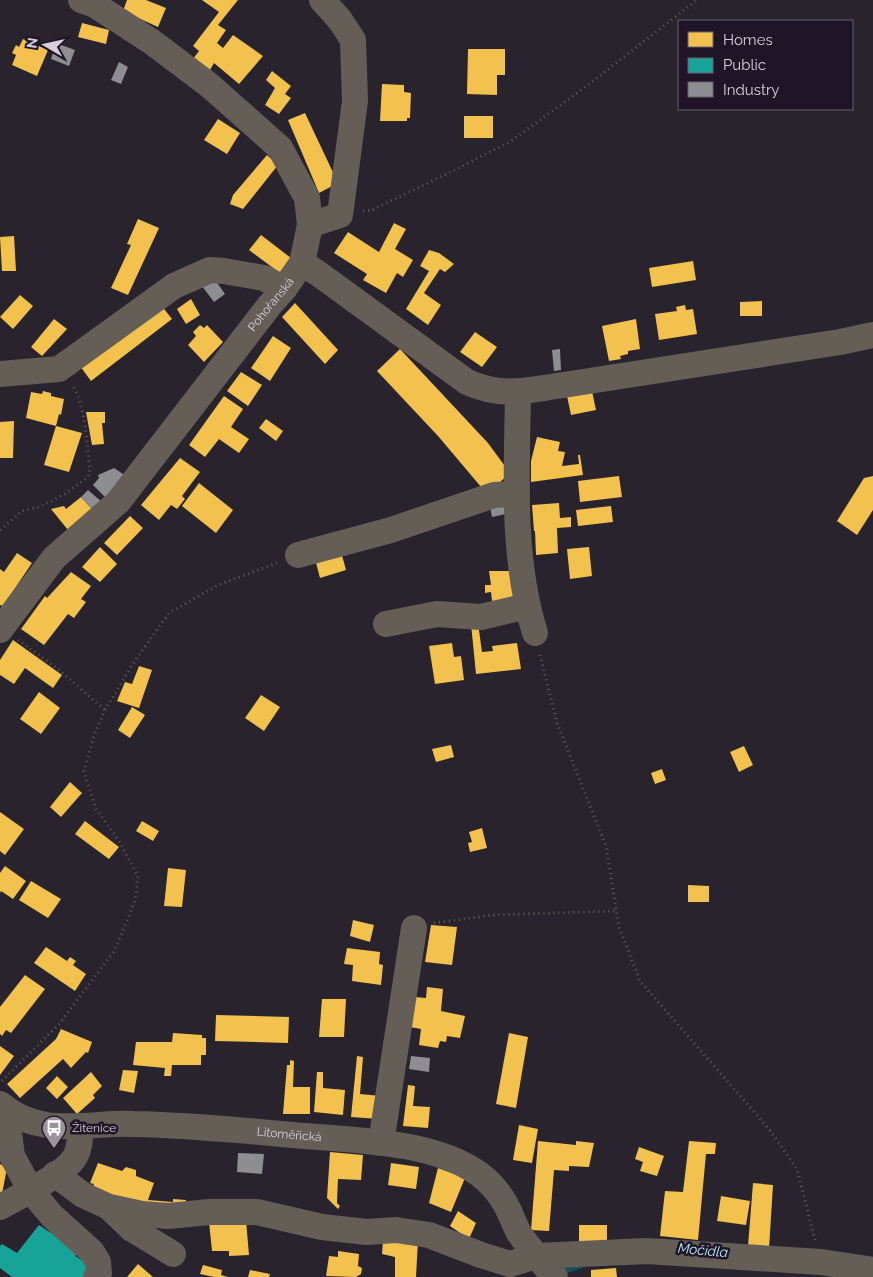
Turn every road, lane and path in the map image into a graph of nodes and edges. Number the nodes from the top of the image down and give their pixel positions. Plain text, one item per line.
1 (81, 0) edge
2 (322, 0) edge
3 (697, 0) edge
4 (340, 214) junction
5 (310, 225) junction
6 (302, 263) junction
7 (284, 289) junction
8 (873, 335) edge
9 (59, 369) junction
10 (0, 374) edge
11 (518, 392) junction
12 (516, 494) junction
13 (0, 530) edge
14 (298, 555) joint
15 (527, 606) junction
16 (386, 624) dead end
17 (1, 629) edge
18 (535, 633) joint
19 (105, 710) junction
20 (616, 911) junction
21 (414, 928) joint
22 (0, 1084) edge
23 (3, 1106) edge
24 (80, 1127) junction
25 (381, 1143) junction
26 (55, 1174) junction
27 (31, 1191) junction
28 (0, 1207) edge
29 (109, 1207) junction
30 (173, 1254) dead end
31 (821, 1262) junction
32 (544, 1265) edge
33 (858, 1271) edge
34 (96, 1277) edge

1 - 5 street, Pohořanská
2 - 4 street
3 - 4 path
4 - 5 street
5 - 6 street, Pohořanská
6 - 7 street, Pohořanská
6 - 11 street
7 - 9 street
7 - 17 street, Pohořanská
8 - 11 street
9 - 10 street
9 - 13 path
11 - 12 street
12 - 14 street
12 - 15 street
14 - 19 path
15 - 16 street
15 - 18 street
17 - 19 path
18 - 20 path
19 - 22 path
20 - 21 path
20 - 31 path
21 - 25 street
23 - 24 street, Litoměřická
23 - 27 street
24 - 25 street, Litoměřická
24 - 26 street
25 - 32 street, Litoměřická
26 - 27 street
26 - 29 street
27 - 28 street
27 - 34 street
29 - 30 street
29 - 32 street
31 - 32 street
31 - 33 street

